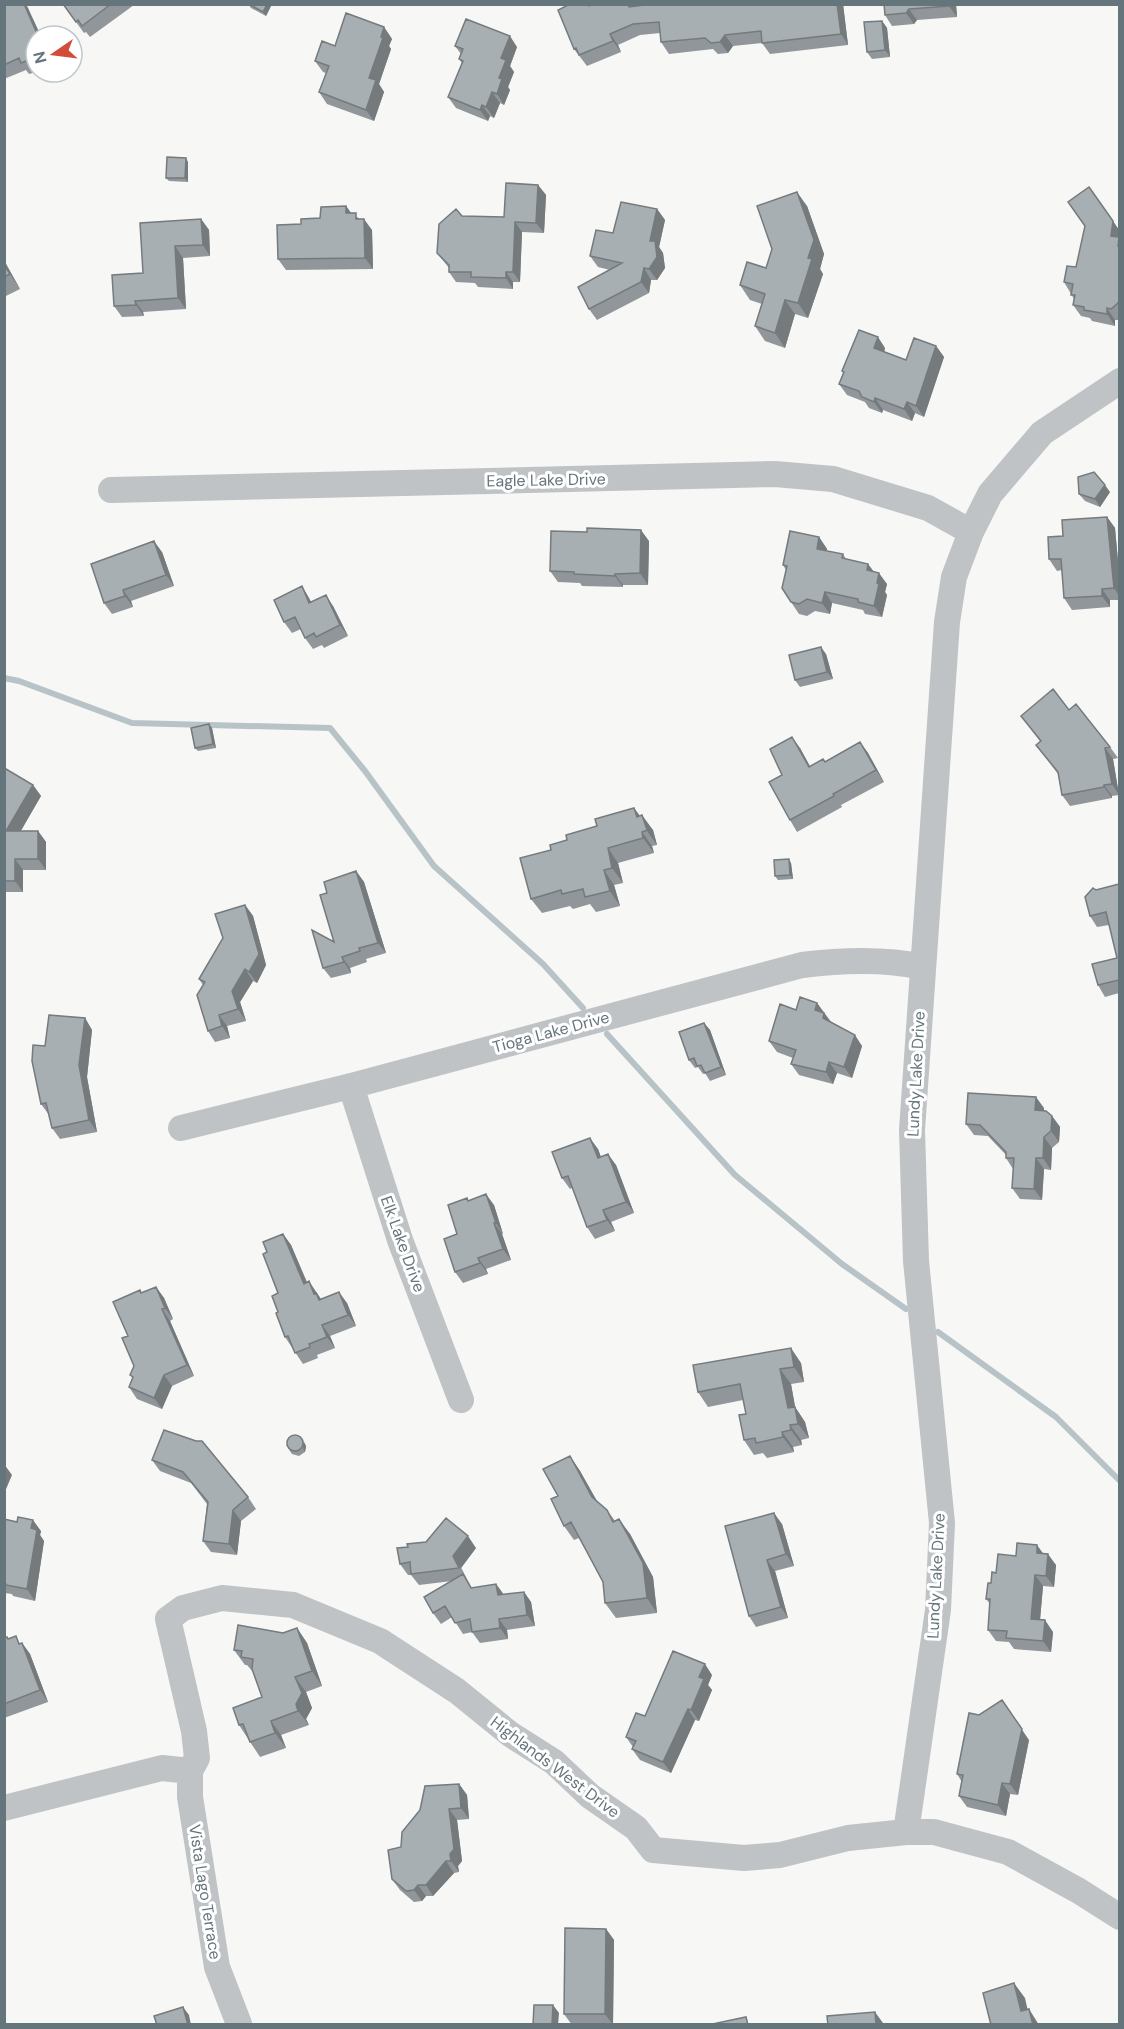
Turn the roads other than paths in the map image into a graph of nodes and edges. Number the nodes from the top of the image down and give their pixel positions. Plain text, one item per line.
1 (1119, 381) edge
2 (111, 490) dead end
3 (970, 531) junction
4 (923, 967) junction
5 (351, 1086) junction
6 (181, 1128) dead end
7 (461, 1400) dead end
8 (194, 1764) junction
9 (4, 1809) edge
10 (906, 1832) junction
11 (1119, 1917) edge
12 (239, 2025) edge

1 - 3 street, Lundy Lake Drive
2 - 3 street, Eagle Lake Drive
3 - 4 street, Lundy Lake Drive
4 - 5 street, Tioga Lake Drive
4 - 10 street, Lundy Lake Drive
5 - 6 street, Tioga Lake Drive
5 - 7 street, Elk Lake Drive
8 - 9 street
8 - 10 street, Highlands West Drive
8 - 12 street, Vista Lago Terrace
10 - 11 street, Highlands West Drive

